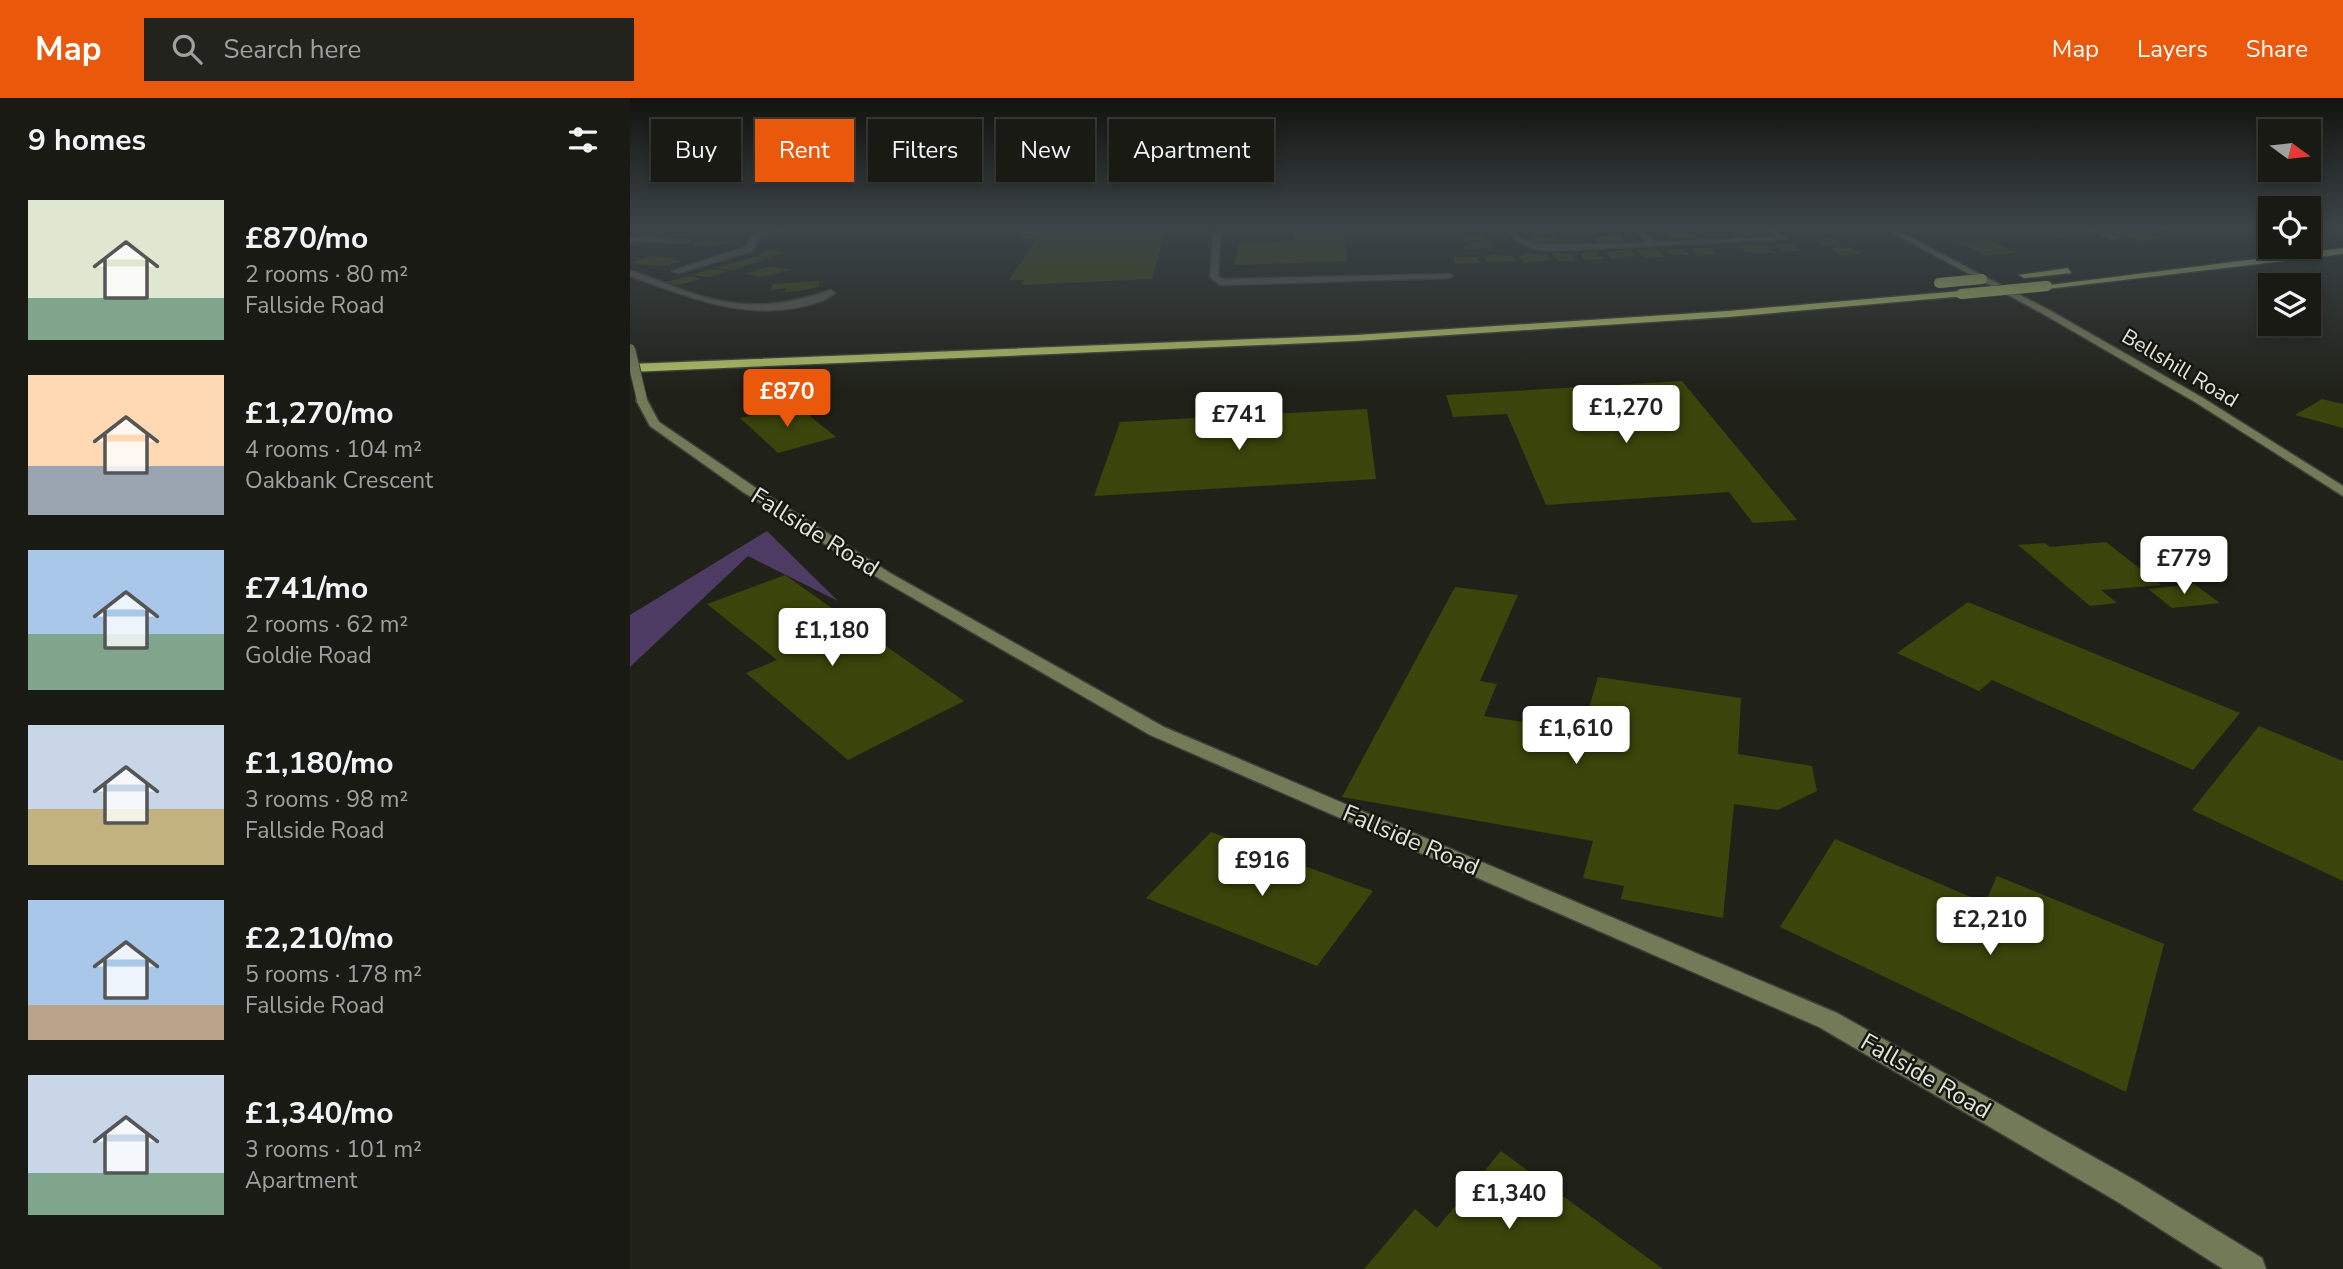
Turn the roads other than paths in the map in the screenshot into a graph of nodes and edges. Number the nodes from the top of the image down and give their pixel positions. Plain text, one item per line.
1 (652, 281) edge
2 (1218, 281) edge
3 (1272, 281) edge
4 (1968, 281) edge
5 (1987, 281) edge
6 (2092, 281) edge
7 (1926, 284) dead end
8 (831, 293) dead end
9 (1162, 333) dead end
10 (916, 343) dead end
11 (630, 351) edge
12 (644, 353) dead end
13 (630, 368) edge
14 (2343, 492) edge
15 (2251, 1269) edge

1 - 8 street
2 - 3 street
4 - 7 highway, bridge
5 - 14 street, Bellshill Road
6 - 13 highway, bridge
9 - 10 highway
11 - 12 highway
11 - 15 street, Fallside Road, bridge

